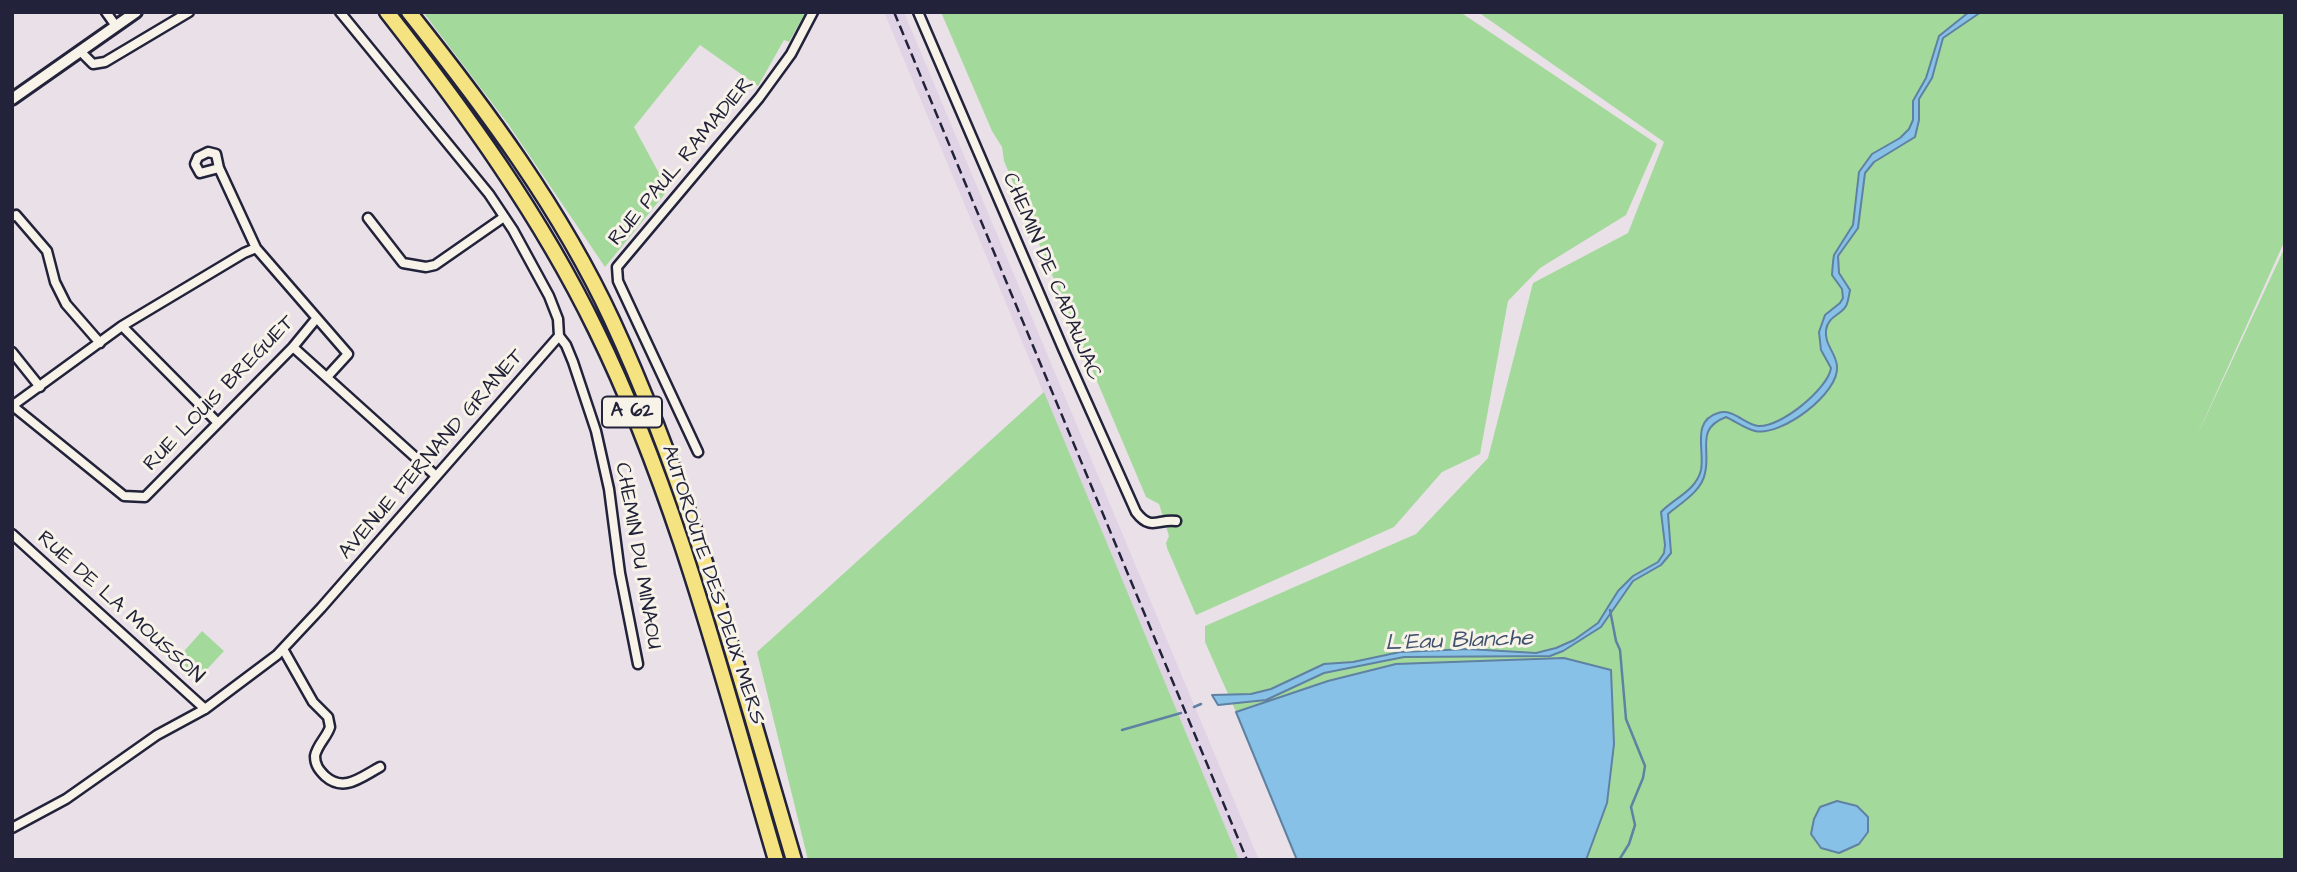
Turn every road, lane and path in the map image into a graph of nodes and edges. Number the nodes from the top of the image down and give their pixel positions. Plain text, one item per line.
1 (106, 12) edge
2 (136, 12) edge
3 (189, 12) edge
4 (340, 12) edge
5 (387, 12) edge
6 (409, 12) edge
7 (813, 12) edge
8 (918, 12) edge
9 (116, 26) junction
10 (81, 51) junction
11 (12, 99) edge
12 (219, 169) dead end
13 (12, 217) edge
14 (368, 218) dead end
15 (504, 218) junction
16 (256, 248) junction
17 (316, 319) junction
18 (122, 326) junction
19 (559, 336) junction
20 (100, 343) junction
21 (293, 347) junction
22 (12, 352) edge
23 (327, 377) junction
24 (40, 387) junction
25 (13, 406) edge
26 (218, 422) junction
27 (698, 452) dead end
28 (435, 475) junction
29 (1177, 522) dead end
30 (13, 535) edge
31 (283, 649) junction
32 (638, 664) dead end
33 (205, 709) junction
34 (380, 767) dead end
35 (12, 828) edge
36 (776, 860) edge
37 (794, 860) edge

1 - 9 street
2 - 9 main road
3 - 10 street
4 - 15 street
5 - 36 highway, AUTOROUTE DES DEUX MERS / A 62
6 - 37 highway, AUTOROUTE DES DEUX MERS / A 62
7 - 27 street, RUE PAUL RAMADIER
8 - 29 street, CHEMIN DE CADAUJAC
9 - 10 main road
10 - 11 main road
12 - 16 street
13 - 20 street
14 - 15 street
15 - 19 street
16 - 17 street
16 - 18 street
17 - 21 street, RUE LOUIS BREGUET
17 - 23 street
18 - 20 street
18 - 26 street
19 - 28 street, AVENUE FERNAND GRANET
19 - 32 street, CHEMIN DU MINAOU
20 - 24 street
21 - 23 street
21 - 26 street, RUE LOUIS BREGUET
22 - 24 street
23 - 28 street
24 - 25 street
25 - 26 street, RUE LOUIS BREGUET
28 - 31 street, AVENUE FERNAND GRANET
30 - 33 street, RUE DE LA MOUSSON
31 - 33 street, AVENUE FERNAND GRANET
31 - 34 street
33 - 35 street, AVENUE FERNAND GRANET

